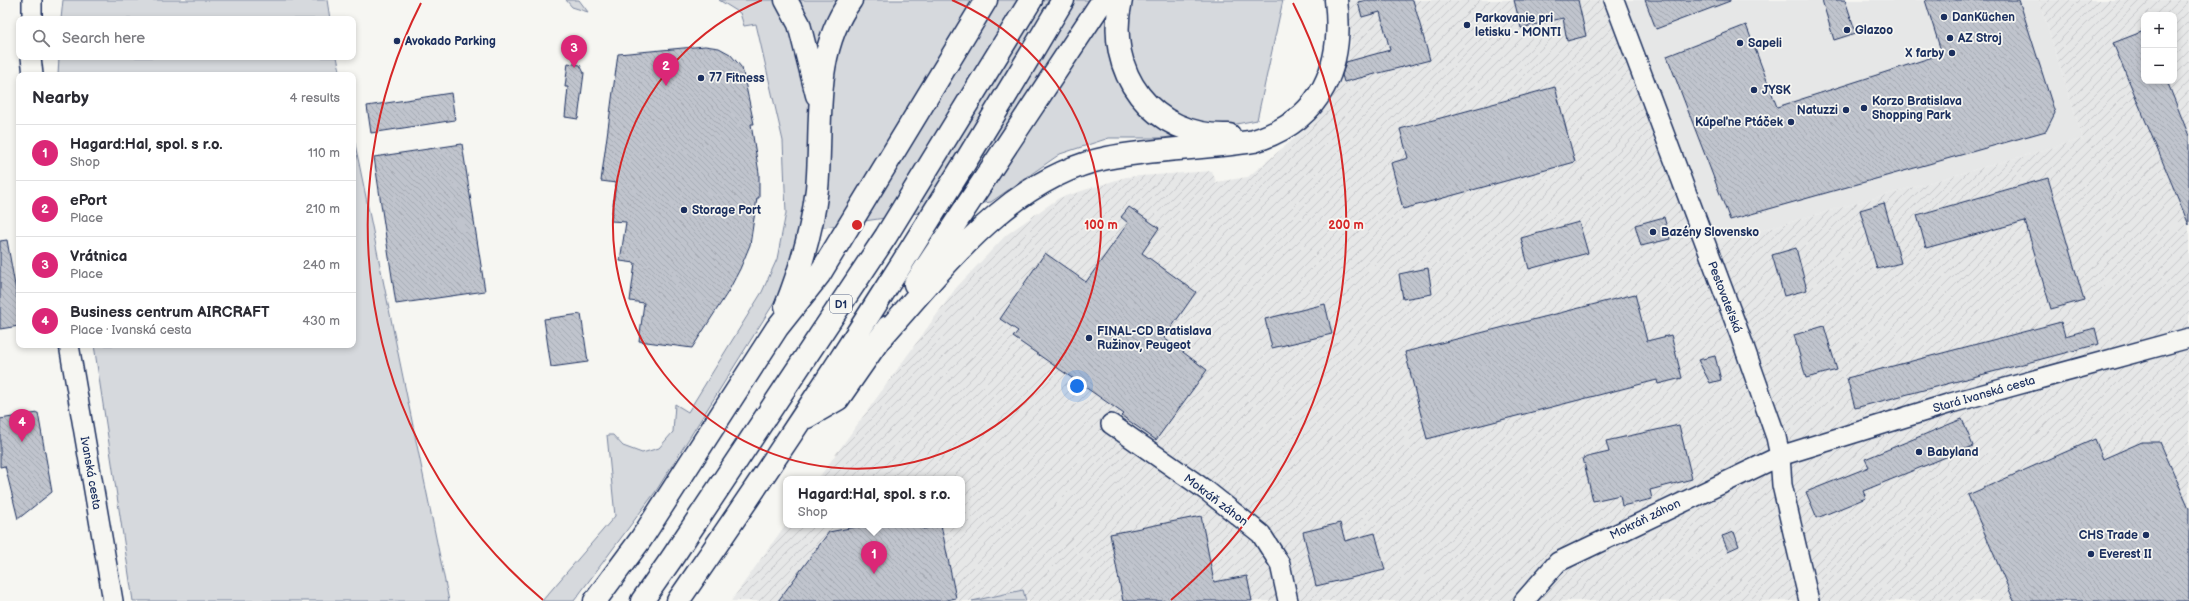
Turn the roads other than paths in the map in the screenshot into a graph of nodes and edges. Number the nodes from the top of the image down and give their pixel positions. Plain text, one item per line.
1 (32, 0) edge
2 (786, 0) edge
3 (852, 0) edge
4 (986, 0) edge
5 (1031, 0) edge
6 (1063, 0) edge
7 (1103, 0) edge
8 (1121, 0) edge
9 (1323, 0) edge
10 (1336, 0) edge
11 (1614, 0) edge
12 (32, 16) edge
13 (31, 60) edge
14 (33, 72) edge
15 (819, 105) junction
16 (1253, 136) junction
17 (777, 328) junction
18 (2189, 338) edge
19 (880, 339) junction
20 (70, 348) edge
21 (803, 419) junction
22 (1111, 424) dead end
23 (1780, 456) junction
24 (113, 601) edge
25 (595, 601) edge
26 (642, 601) edge
27 (678, 601) edge
28 (1288, 601) edge
29 (1524, 601) edge
30 (1809, 601) edge

1 - 12 street
2 - 15 highway
3 - 15 highway
4 - 17 highway
5 - 26 highway, D1
6 - 21 highway, D1
7 - 19 highway
8 - 16 highway
9 - 16 highway
10 - 16 highway
11 - 23 street, Pestovateľská
13 - 14 street
15 - 17 highway
16 - 19 highway
17 - 25 highway
18 - 23 street, Stará Ivanská cesta
19 - 21 highway
20 - 24 street, Ivanská cesta
21 - 27 highway, D1
22 - 28 street, Mokráň záhon
23 - 29 street, Mokráň záhon
23 - 30 street, Pestovateľská

